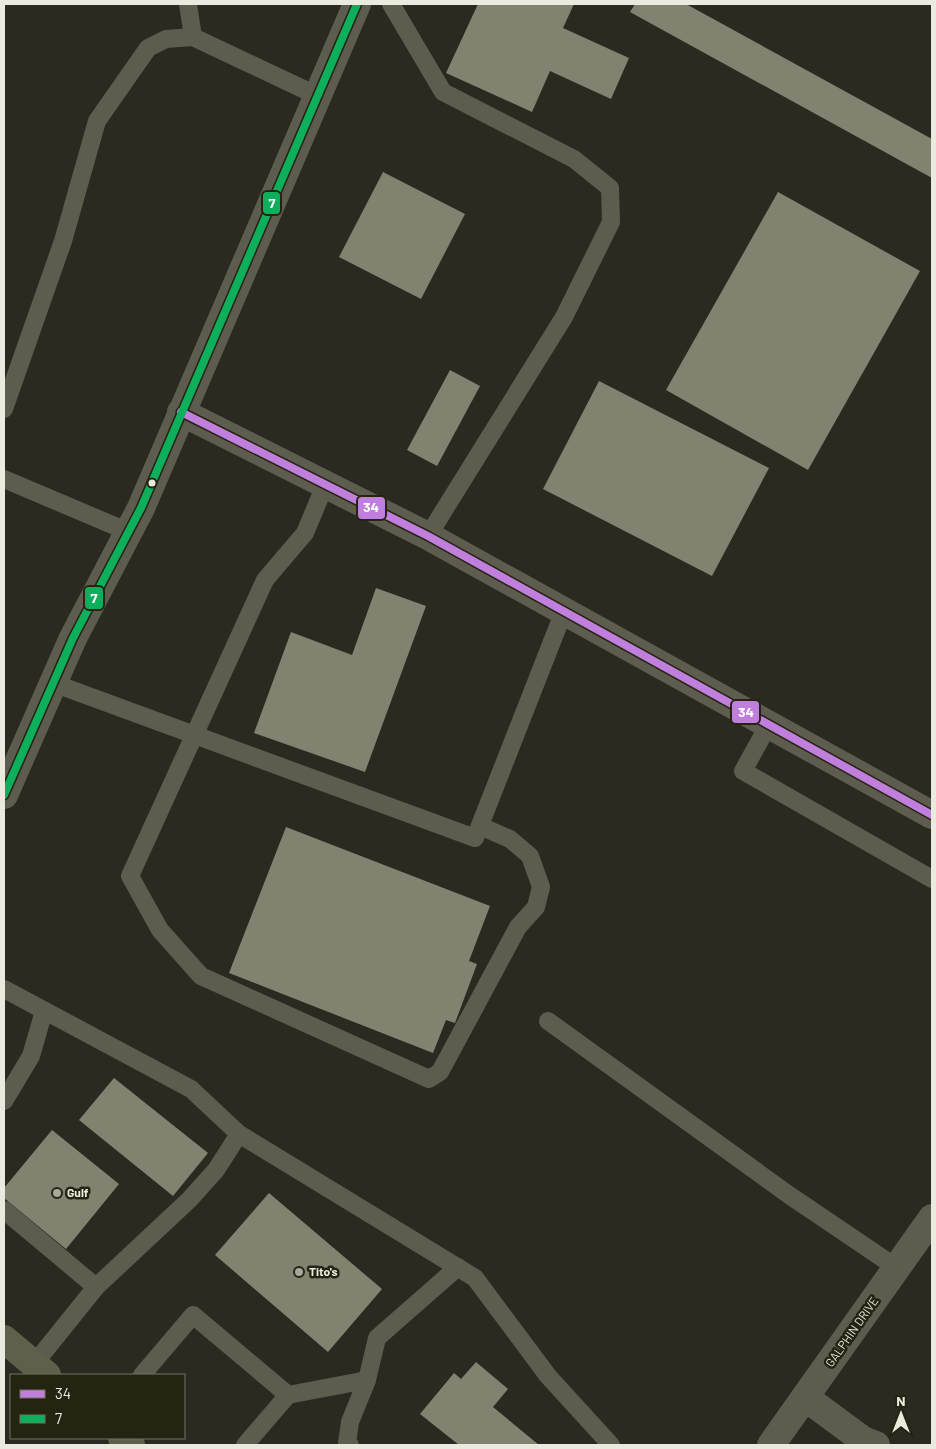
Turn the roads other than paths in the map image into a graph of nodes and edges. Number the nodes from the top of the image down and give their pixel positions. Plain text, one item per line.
1 (188, 4) edge
2 (357, 4) edge
3 (391, 4) edge
4 (193, 38) junction
5 (318, 96) junction
6 (4, 409) edge
7 (181, 412) junction
8 (4, 479) edge
9 (325, 485) junction
10 (129, 532) junction
11 (428, 536) junction
12 (564, 611) junction
13 (53, 683) junction
14 (769, 724) junction
15 (195, 735) junction
16 (4, 795) edge
17 (932, 815) edge
18 (480, 826) junction
19 (932, 880) edge
20 (4, 989) edge
21 (44, 1011) junction
22 (548, 1021) dead end
23 (4, 1102) edge
24 (239, 1134) junction
25 (4, 1210) edge
26 (932, 1218) edge
27 (458, 1267) junction
28 (897, 1268) junction
29 (96, 1287) junction
30 (4, 1339) edge
31 (41, 1370) edge
32 (143, 1374) edge
33 (367, 1380) junction
34 (288, 1395) junction
35 (806, 1398) junction
36 (245, 1445) edge
37 (350, 1445) edge
38 (611, 1445) edge
39 (770, 1445) edge
40 (876, 1445) edge

1 - 4 lane
2 - 5 street
3 - 11 lane
4 - 5 lane
4 - 6 lane
5 - 7 street
7 - 9 street
7 - 10 street
8 - 10 lane
9 - 11 street
9 - 15 lane
10 - 13 street
11 - 12 street
12 - 14 street
12 - 18 lane
13 - 15 lane
13 - 16 street
14 - 17 street
14 - 19 lane
15 - 18 lane
15 - 18 lane
20 - 21 lane
21 - 23 lane
21 - 24 lane
22 - 28 lane
24 - 27 lane
24 - 29 lane
25 - 29 lane
26 - 28 street, GALPHIN DRIVE
27 - 33 lane
27 - 38 lane
28 - 35 street, GALPHIN DRIVE
29 - 31 lane
30 - 31 main road
32 - 34 lane
33 - 34 lane
33 - 37 lane
34 - 36 lane
35 - 39 street, GALPHIN DRIVE
35 - 40 street

